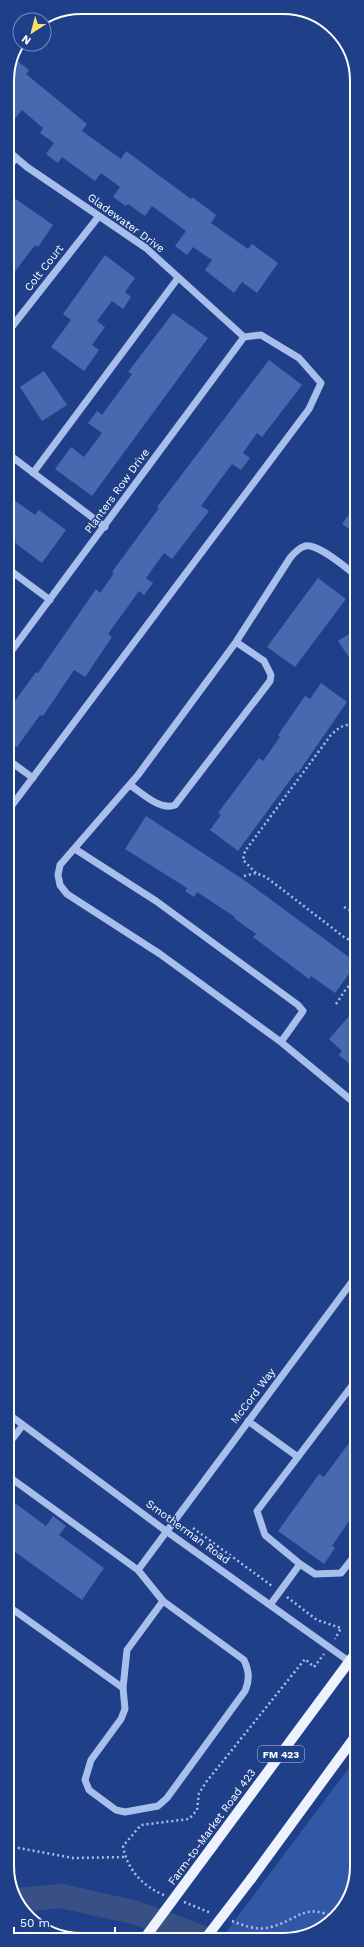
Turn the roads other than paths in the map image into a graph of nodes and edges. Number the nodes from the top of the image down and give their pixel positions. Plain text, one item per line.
1 (16, 158) joint
2 (14, 160) edge
3 (99, 216) junction
4 (178, 278) junction
5 (14, 324) edge
6 (244, 337) junction
7 (14, 458) edge
8 (33, 473) junction
9 (105, 527) junction
10 (350, 572) edge
11 (14, 573) edge
12 (50, 600) junction
13 (236, 642) junction
14 (14, 648) edge
15 (14, 764) edge
16 (32, 778) junction
17 (130, 785) junction
18 (14, 802) edge
19 (75, 849) junction
20 (281, 1042) junction
21 (350, 1099) edge
22 (350, 1284) edge
23 (350, 1388) edge
24 (14, 1418) edge
25 (248, 1421) junction
26 (23, 1425) junction
27 (14, 1438) edge
28 (298, 1457) junction
29 (14, 1480) edge
30 (166, 1531) junction
31 (350, 1562) edge
32 (300, 1564) junction
33 (138, 1570) junction
34 (163, 1601) junction
35 (270, 1605) junction
36 (14, 1610) edge
37 (350, 1662) edge
38 (350, 1668) edge
39 (123, 1688) junction
40 (350, 1744) edge
41 (148, 1933) edge
42 (210, 1933) edge

1 - 2 street
1 - 3 street, Gladewater Drive
3 - 4 street, Gladewater Drive
3 - 5 street, Colt Court
4 - 6 street, Gladewater Drive
4 - 8 street
6 - 9 street, Planters Row Drive
6 - 16 street
7 - 8 street
8 - 9 street
9 - 12 street, Planters Row Drive
10 - 13 street
11 - 12 street
12 - 14 street, Planters Row Drive
13 - 17 street
13 - 17 street
15 - 16 street
16 - 18 street
17 - 19 street
19 - 20 street
19 - 20 street
20 - 21 street
22 - 25 street, McCord Way
23 - 28 street
24 - 26 street, Smotherman Road
25 - 28 street
25 - 30 street, McCord Way
26 - 27 street
26 - 30 street, Smotherman Road
28 - 32 street
29 - 33 street
30 - 33 street, McCord Way
30 - 35 street, Smotherman Road
31 - 32 street
32 - 35 street
33 - 34 street
34 - 39 street
34 - 39 street
35 - 37 street, Smotherman Road
36 - 39 street
38 - 41 main road, Farm-to-Market Road 423 / FM 423, bridge
40 - 42 main road, bridge

